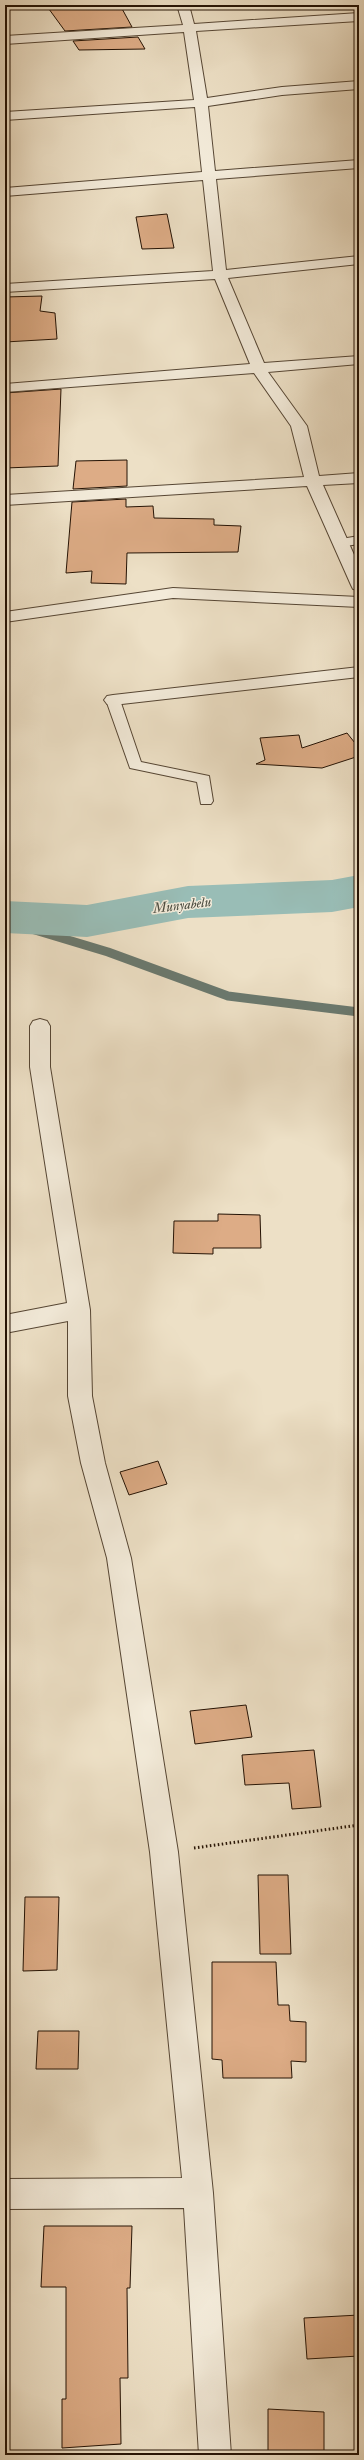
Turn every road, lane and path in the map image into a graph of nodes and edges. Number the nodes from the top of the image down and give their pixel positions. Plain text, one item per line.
1 (183, 5) edge
2 (359, 16) edge
3 (189, 27) junction
4 (5, 40) edge
5 (359, 85) edge
6 (200, 103) junction
7 (5, 116) edge
8 (359, 164) edge
9 (210, 176) junction
10 (5, 192) edge
11 (359, 260) edge
12 (220, 275) junction
13 (5, 288) edge
14 (359, 360) edge
15 (259, 369) junction
16 (5, 388) edge
17 (359, 478) edge
18 (313, 481) junction
19 (5, 500) edge
20 (359, 540) edge
21 (339, 543) junction
22 (359, 585) edge
23 (359, 602) edge
24 (5, 617) edge
25 (359, 672) edge
26 (113, 700) joint
27 (206, 801) dead end
28 (40, 1026) dead end
29 (79, 1310) junction
30 (5, 1324) edge
31 (359, 1825) edge
32 (164, 1852) junction
33 (198, 2193) junction
34 (5, 2194) edge
35 (215, 2455) edge

1 - 3 street
2 - 3 street
3 - 4 street
3 - 6 street
5 - 6 street
6 - 7 street
6 - 9 street
8 - 9 street
9 - 10 street
9 - 12 street
11 - 12 street
12 - 13 street
12 - 15 street
14 - 15 street
15 - 16 street
15 - 18 street
17 - 18 street
18 - 19 street
18 - 21 street
20 - 21 lane
21 - 22 street
23 - 24 street
25 - 26 street
26 - 27 lane
28 - 29 street
29 - 30 street
29 - 32 street
31 - 32 path
32 - 33 street
33 - 34 street
33 - 35 street

